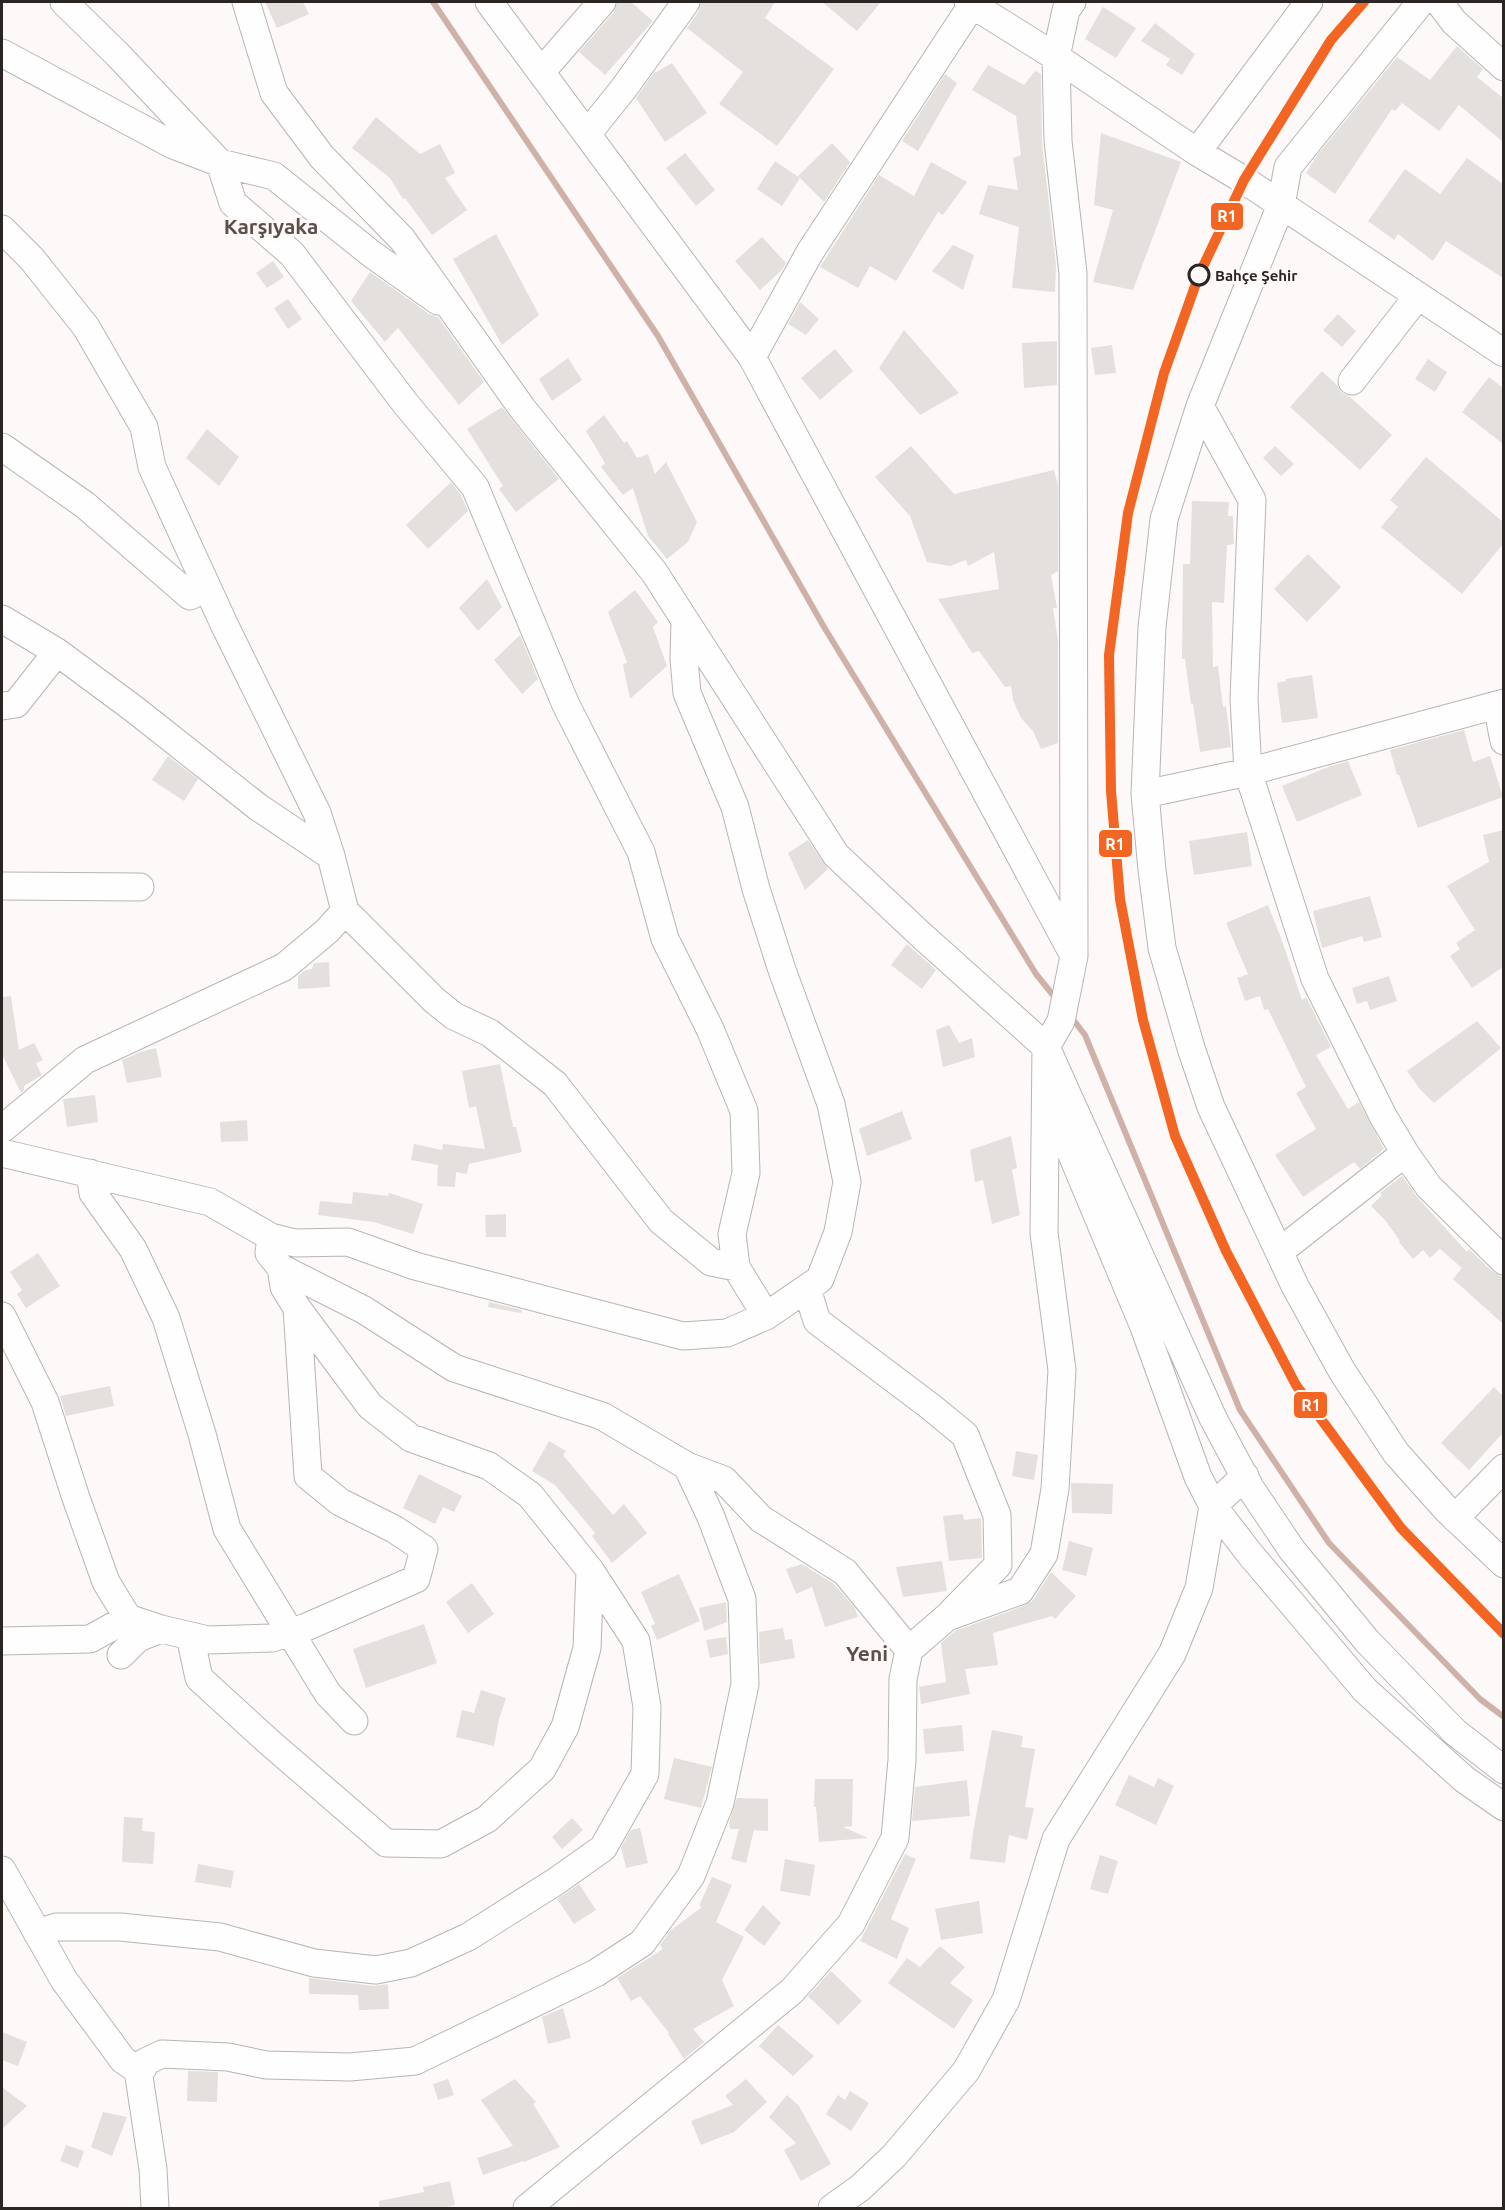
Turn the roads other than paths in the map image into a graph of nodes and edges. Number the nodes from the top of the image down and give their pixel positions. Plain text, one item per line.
1 (64, 2) edge
2 (246, 2) edge
3 (489, 2) edge
4 (602, 2) edge
5 (686, 2) edge
6 (1072, 2) edge
7 (1421, 2) edge
8 (1439, 2) edge
9 (970, 3) edge
10 (1305, 3) edge
11 (2, 53) edge
12 (1056, 57) junction
13 (1503, 68) edge
14 (542, 71) junction
15 (588, 134) junction
16 (1197, 152) junction
17 (220, 163) junction
18 (1281, 205) junction
19 (2, 229) edge
20 (1418, 297) junction
21 (452, 309) junction
22 (1503, 353) edge
23 (752, 357) junction
24 (1352, 381) dead end
25 (1200, 406) junction
26 (2, 447) edge
27 (207, 587) junction
28 (2, 619) edge
29 (685, 621) junction
30 (57, 652) junction
31 (1500, 704) edge
32 (2, 706) edge
33 (1503, 741) edge
34 (1248, 772) junction
35 (1145, 794) junction
36 (331, 856) junction
37 (2, 886) edge
38 (140, 887) dead end
39 (345, 911) junction
40 (1073, 963) junction
41 (1046, 1047) junction
42 (2, 1129) edge
43 (2, 1153) edge
44 (1405, 1153) junction
45 (90, 1173) junction
46 (271, 1237) junction
47 (1279, 1252) junction
48 (1503, 1261) edge
49 (736, 1267) junction
50 (281, 1268) junction
51 (807, 1289) junction
52 (297, 1308) junction
53 (2, 1316) edge
54 (766, 1316) junction
55 (687, 1466) junction
56 (1503, 1468) edge
57 (1245, 1476) junction
58 (1213, 1506) junction
59 (1455, 1518) junction
60 (1503, 1564) edge
61 (590, 1570) junction
62 (947, 1617) junction
63 (128, 1618) junction
64 (161, 1629) junction
65 (292, 1632) junction
66 (190, 1636) junction
67 (2, 1641) edge
68 (909, 1650) junction
69 (121, 1655) dead end
70 (354, 1721) dead end
71 (1503, 1770) edge
72 (1503, 1807) edge
73 (2, 1870) edge
74 (37, 1933) junction
75 (138, 2070) junction
76 (864, 2198) edge
77 (155, 2208) edge
78 (527, 2208) edge
79 (832, 2208) edge

1 - 17 street
2 - 21 street
3 - 14 street
4 - 14 street
5 - 15 street
6 - 12 street
7 - 18 street
8 - 13 street
9 - 12 street
9 - 23 street
10 - 16 street
11 - 17 street
12 - 16 street
12 - 40 street
14 - 15 street
15 - 23 street
16 - 18 street
17 - 21 street
17 - 49 street
18 - 20 street
18 - 25 street
19 - 27 street
20 - 22 street
20 - 24 street
21 - 29 street
23 - 40 street
25 - 34 street
25 - 35 street
26 - 27 street
27 - 36 street
28 - 30 street
29 - 41 street
29 - 51 street
30 - 32 street
30 - 36 street
31 - 33 street
31 - 34 street
34 - 35 street
34 - 44 street
35 - 47 street
36 - 39 street
37 - 38 street
39 - 42 street
39 - 49 street
40 - 41 street
41 - 57 street
41 - 58 street
41 - 62 street
43 - 45 street
44 - 47 street
44 - 48 street
45 - 46 street
45 - 65 street
46 - 50 street
46 - 54 street
47 - 59 street
49 - 54 street
50 - 52 street
50 - 55 street
51 - 54 street
51 - 62 street
52 - 61 street
52 - 65 street
53 - 63 street
55 - 68 street
55 - 75 street
56 - 59 street
57 - 58 street
57 - 71 street
58 - 72 street
58 - 76 street
59 - 60 street
61 - 66 street
61 - 74 street
62 - 68 street
63 - 64 street
63 - 67 street
64 - 66 street
64 - 69 street
65 - 66 street
65 - 70 street
68 - 78 street
73 - 74 street
74 - 75 street
75 - 77 street
76 - 79 street

